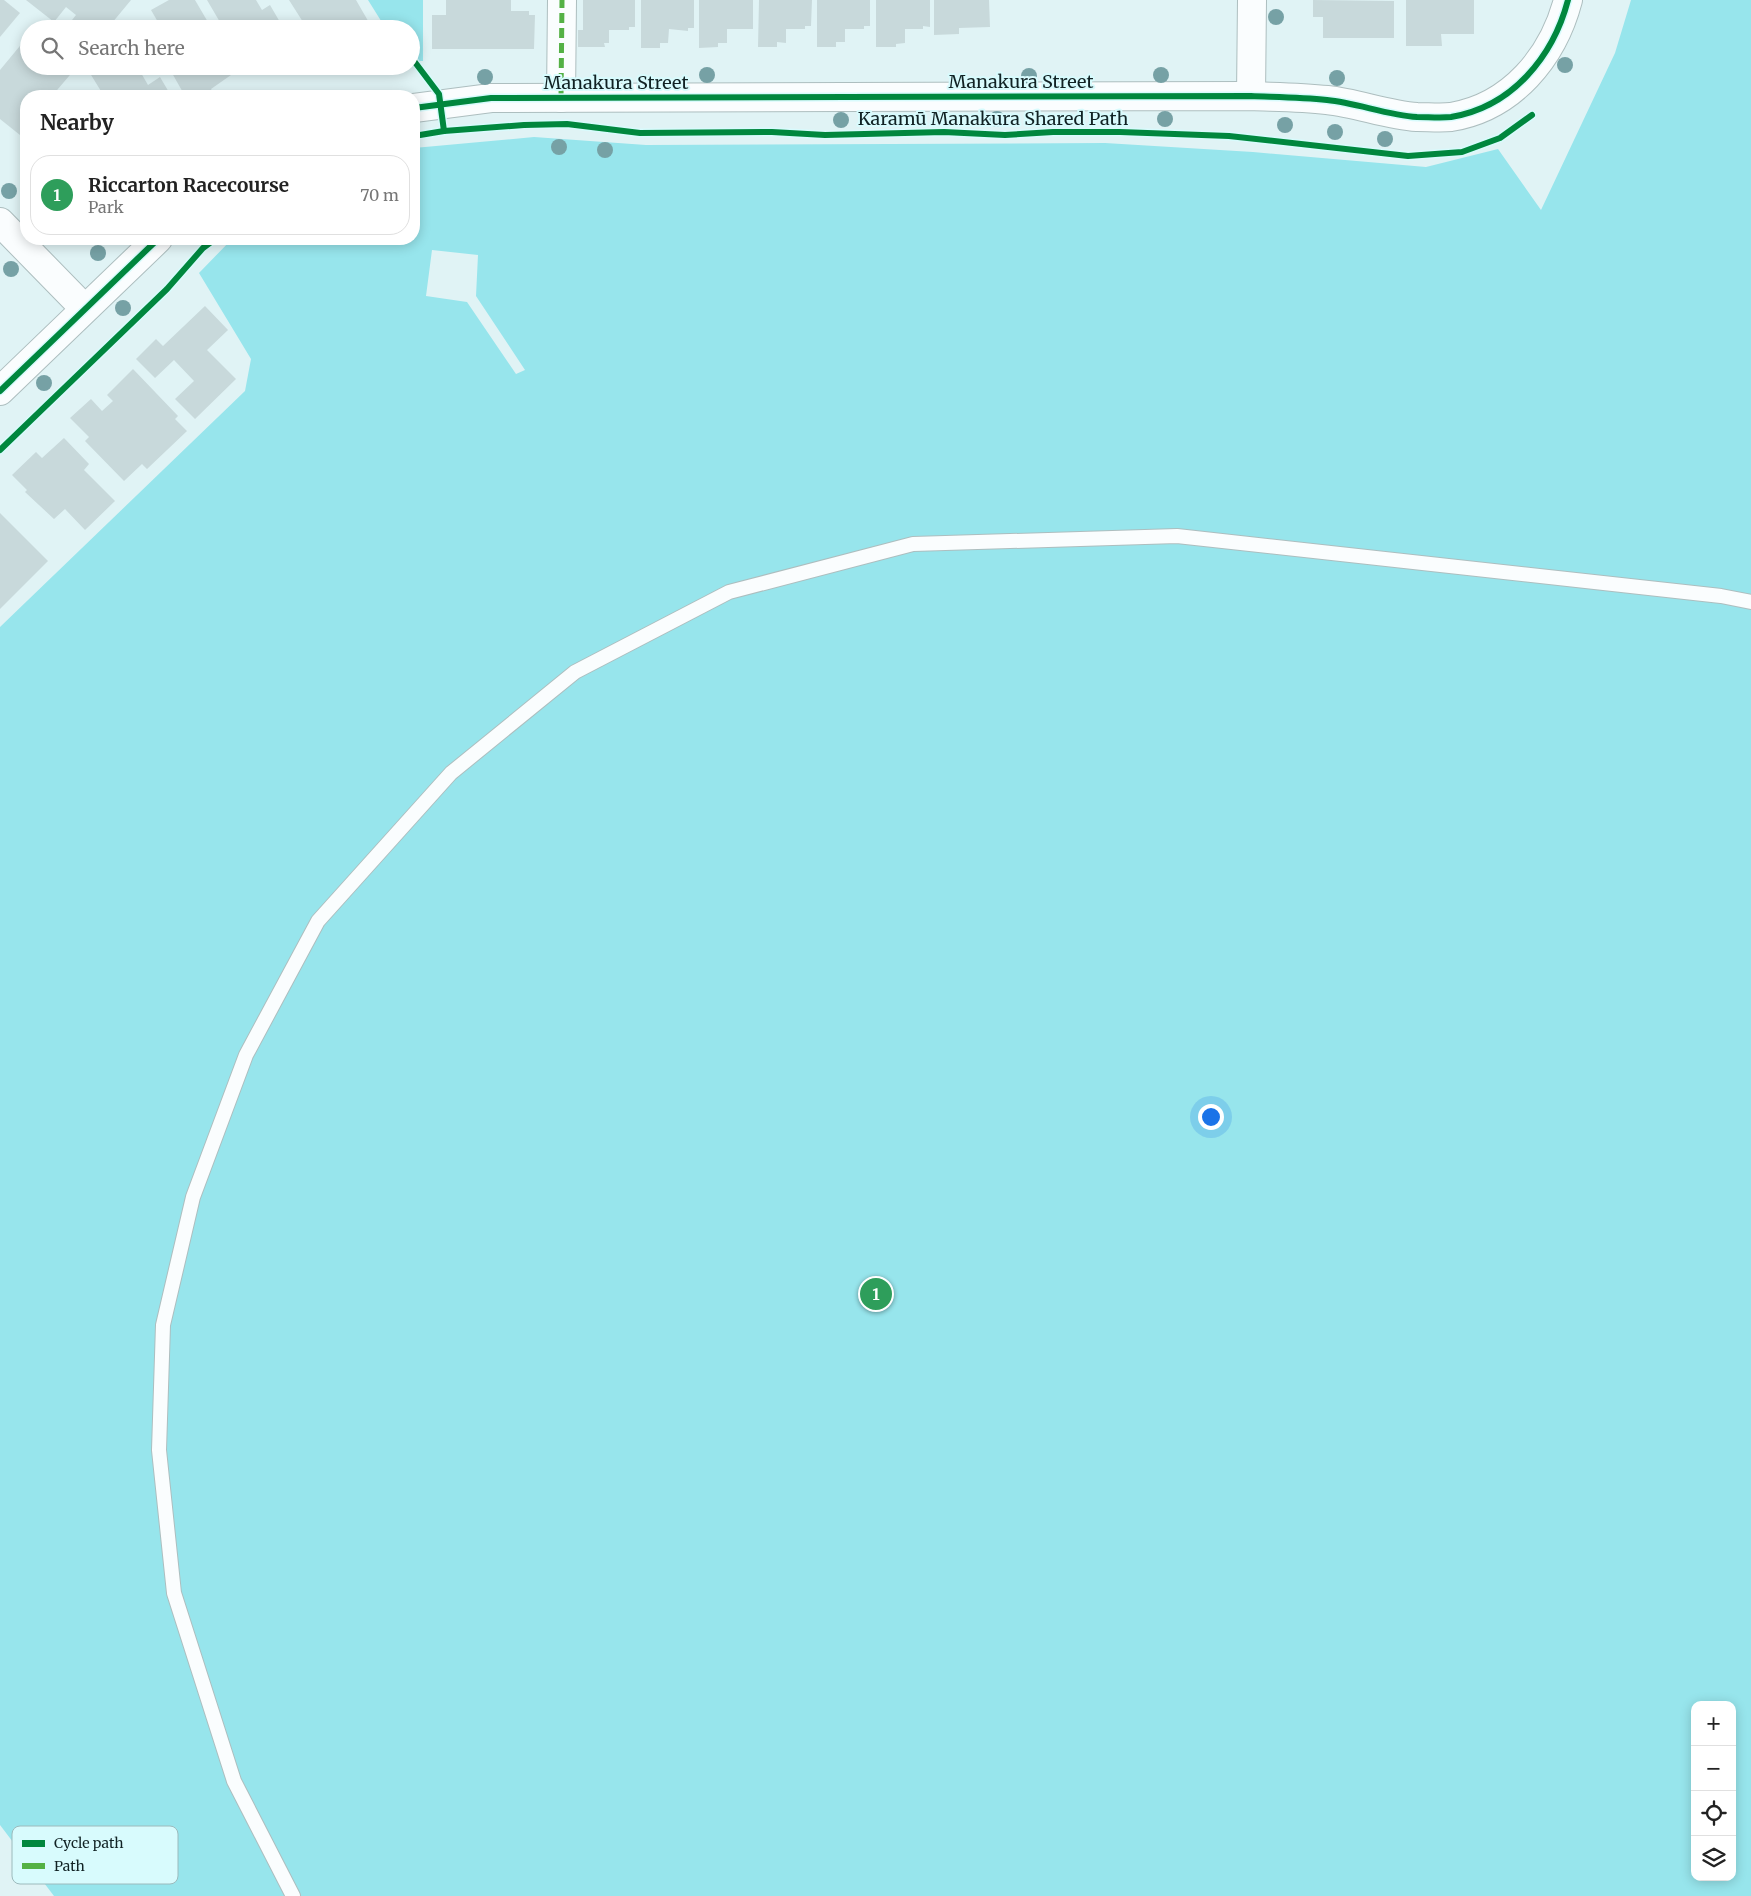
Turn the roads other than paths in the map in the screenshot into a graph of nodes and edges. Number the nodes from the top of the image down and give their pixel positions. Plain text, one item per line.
1 (562, 0) edge
2 (1252, 0) edge
3 (1568, 0) edge
4 (1251, 96) junction
5 (561, 98) junction
6 (420, 107) edge
7 (0, 222) edge
8 (20, 242) edge
9 (22, 245) edge
10 (152, 245) edge
11 (84, 308) junction
12 (0, 390) edge
13 (1751, 602) edge
14 (293, 1896) edge

1 - 5 street
2 - 4 street
3 - 4 street, Manakura Street
4 - 5 street, Manakura Street
5 - 6 street, Manakura Street
7 - 8 street
9 - 11 street
10 - 11 street
11 - 12 street
13 - 14 lane

